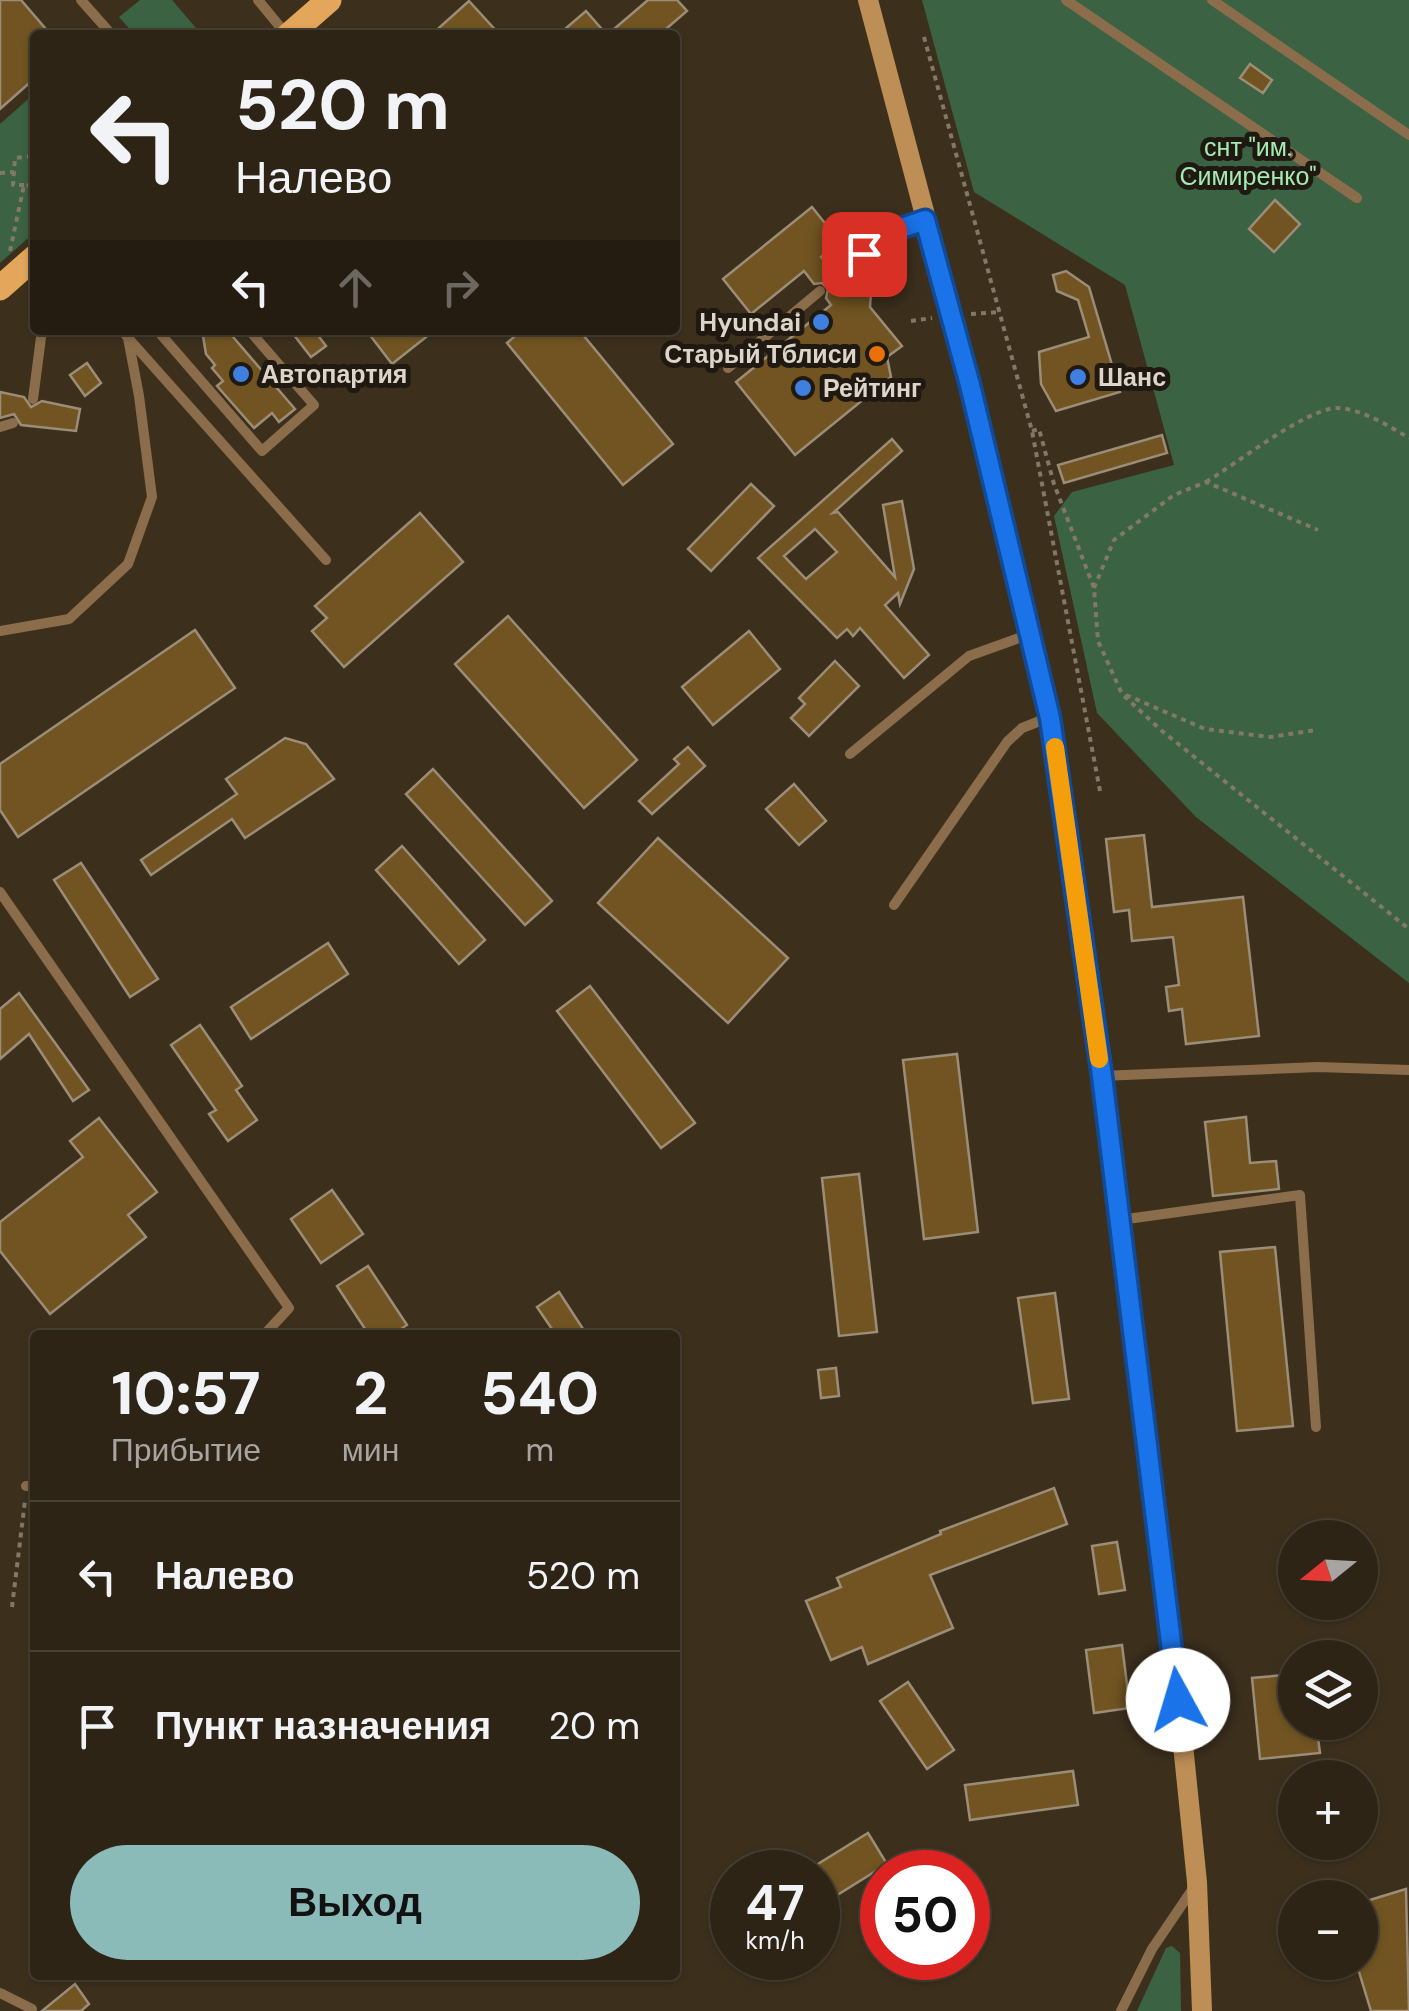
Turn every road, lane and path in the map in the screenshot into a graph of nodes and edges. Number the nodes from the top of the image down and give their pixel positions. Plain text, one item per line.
1 (81, 0) edge
2 (258, 0) edge
3 (329, 0) edge
4 (868, 0) edge
5 (1066, 0) edge
6 (1212, 0) edge
7 (108, 30) edge
8 (284, 30) edge
9 (294, 30) edge
10 (924, 38) dead end
11 (1409, 135) edge
12 (30, 156) edge
13 (14, 172) junction
14 (0, 173) edge
15 (24, 186) junction
16 (30, 186) edge
17 (1357, 198) dead end
18 (925, 220) junction
19 (8, 255) dead end
20 (30, 261) edge
21 (837, 277) dead end
22 (0, 288) edge
23 (820, 291) dead end
24 (41, 335) edge
25 (125, 335) edge
26 (126, 335) edge
27 (161, 335) edge
28 (253, 335) edge
29 (728, 368) dead end
30 (34, 399) dead end
31 (14, 424) dead end
32 (0, 427) edge
33 (1032, 431) junction
34 (1409, 438) edge
35 (1206, 482) junction
36 (1318, 530) dead end
37 (326, 560) dead end
38 (1094, 588) junction
39 (0, 631) edge
40 (1030, 634) junction
41 (1122, 694) junction
42 (1050, 718) junction
43 (1317, 730) dead end
44 (850, 754) dead end
45 (1100, 791) dead end
46 (0, 892) edge
47 (894, 905) dead end
48 (1409, 928) edge
49 (1409, 1070) edge
50 (1102, 1076) junction
51 (1120, 1220) junction
52 (269, 1330) edge
53 (1316, 1427) dead end
54 (30, 1492) edge
55 (12, 1607) dead end
56 (1197, 1882) junction
57 (0, 1993) edge
58 (32, 2009) edge
59 (1121, 2011) edge
60 (1202, 2011) edge

1 - 7 lane
2 - 8 lane
3 - 9 main road
4 - 18 main road
5 - 17 lane
6 - 11 lane
10 - 33 path
12 - 13 path
13 - 14 path
13 - 15 path
15 - 16 path
15 - 19 path
18 - 21 lane
18 - 40 main road
20 - 22 main road
23 - 29 lane
24 - 30 lane
25 - 39 lane
26 - 37 lane
27 - 28 lane
31 - 32 lane
33 - 38 path
33 - 45 path
34 - 35 path
35 - 36 path
35 - 38 path
38 - 41 path
40 - 42 main road
40 - 44 lane
41 - 43 path
41 - 48 path
42 - 47 lane
42 - 50 main road
46 - 52 lane
49 - 50 lane
50 - 51 main road
51 - 53 lane
51 - 56 main road
54 - 55 path
56 - 59 lane
56 - 60 main road
57 - 58 lane

